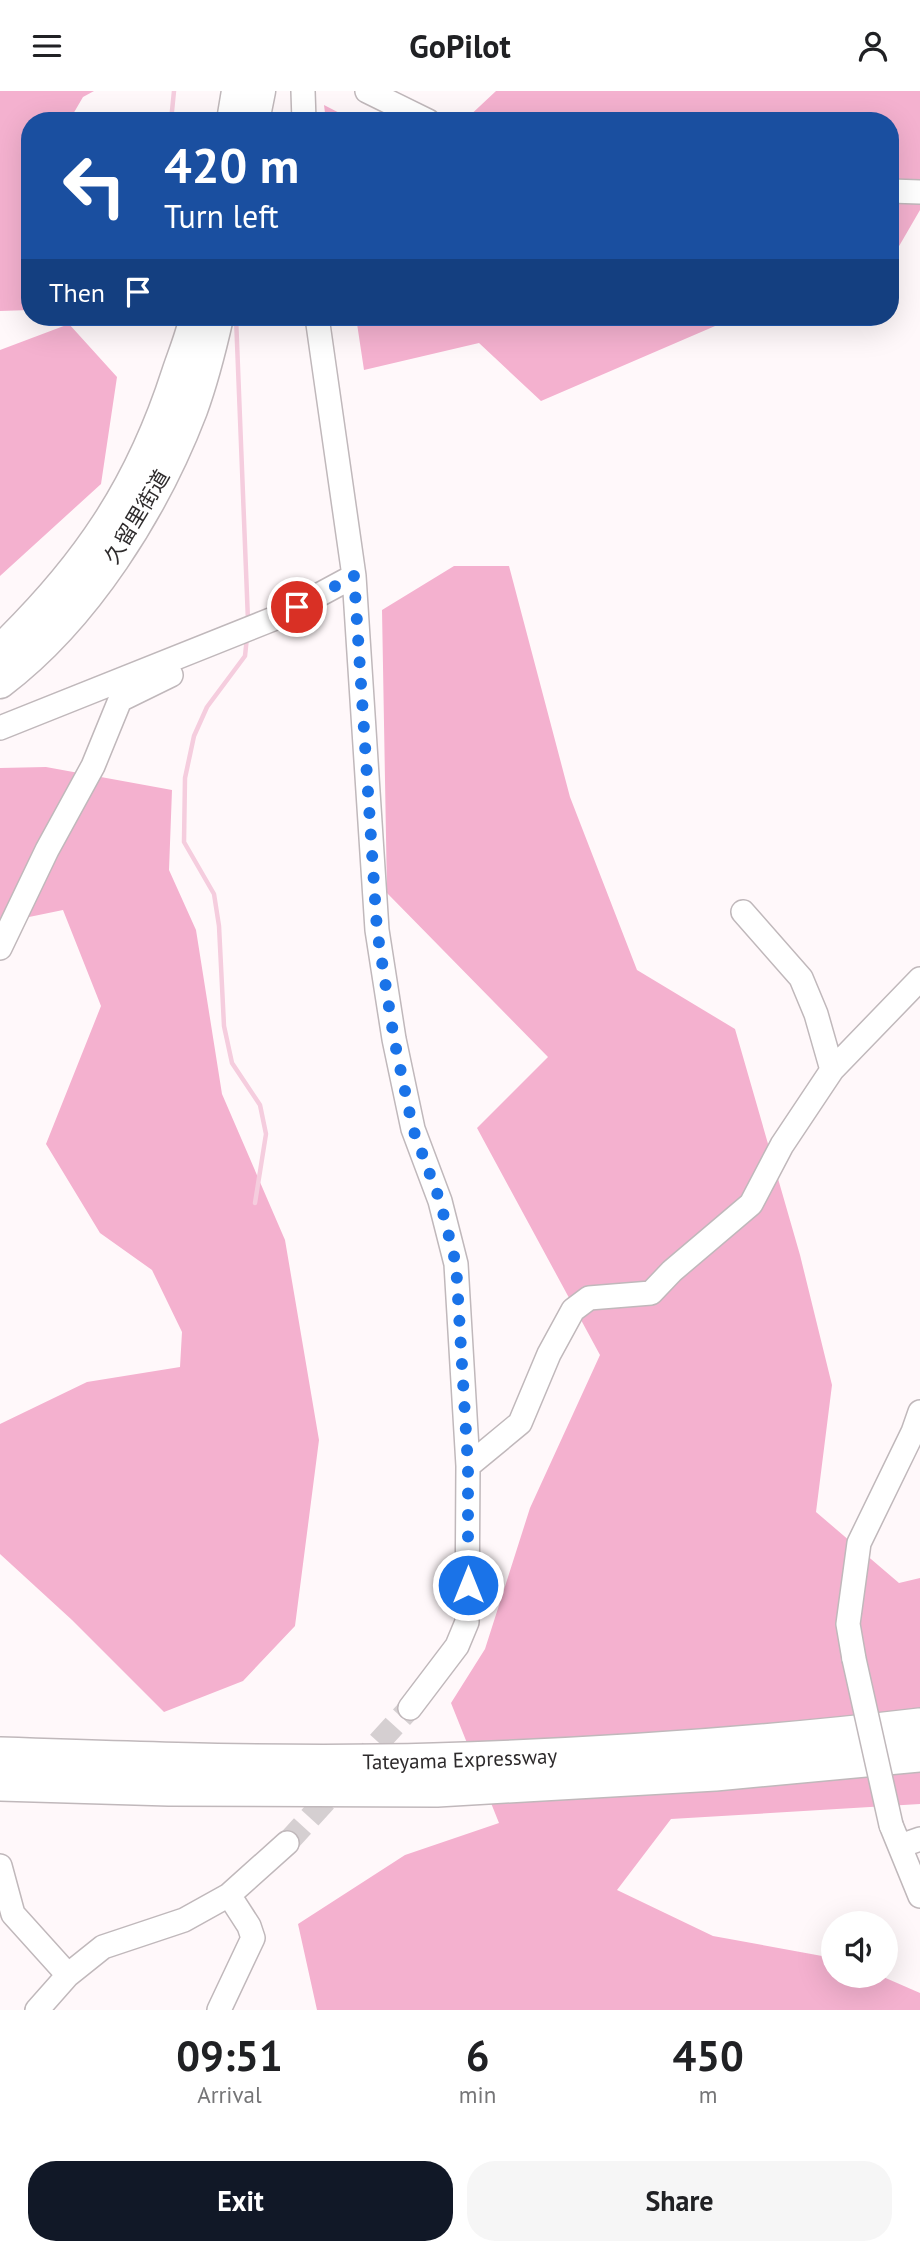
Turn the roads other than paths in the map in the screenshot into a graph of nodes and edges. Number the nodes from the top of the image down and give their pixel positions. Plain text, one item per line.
1 (237, 91) edge
2 (260, 91) edge
3 (303, 91) edge
4 (367, 91) edge
5 (234, 112) edge
6 (256, 112) edge
7 (304, 112) edge
8 (410, 112) edge
9 (899, 191) edge
10 (920, 191) edge
11 (192, 326) edge
12 (215, 326) edge
13 (318, 326) edge
14 (354, 576) junction
15 (0, 650) edge
16 (174, 659) junction
17 (0, 683) edge
18 (0, 728) edge
19 (743, 912) dead end
20 (0, 948) edge
21 (920, 979) edge
22 (832, 1070) junction
23 (920, 1412) edge
24 (468, 1466) junction
25 (410, 1708) tunnel mouth
26 (920, 1726) edge
27 (920, 1754) edge
28 (0, 1755) edge
29 (0, 1783) edge
30 (904, 1836) edge
31 (287, 1843) tunnel mouth
32 (0, 1865) edge
33 (229, 1895) junction
34 (920, 1896) edge
35 (6, 1920) edge
36 (68, 1975) junction
37 (37, 2010) edge
38 (219, 2010) edge

1 - 5 main road
2 - 6 main road
3 - 7 street
4 - 8 street
9 - 10 street
11 - 15 main road, 久留里街道
12 - 17 main road, 久留里街道
13 - 14 street
14 - 16 street
14 - 24 street
16 - 18 street
16 - 20 street
19 - 22 street
21 - 22 street
22 - 24 street
23 - 30 street, bridge
24 - 25 street
26 - 28 highway, Tateyama Expressway
27 - 29 highway, Tateyama Expressway
30 - 34 street
31 - 33 street
32 - 35 street
33 - 36 street
33 - 38 street
35 - 36 street
36 - 37 street

